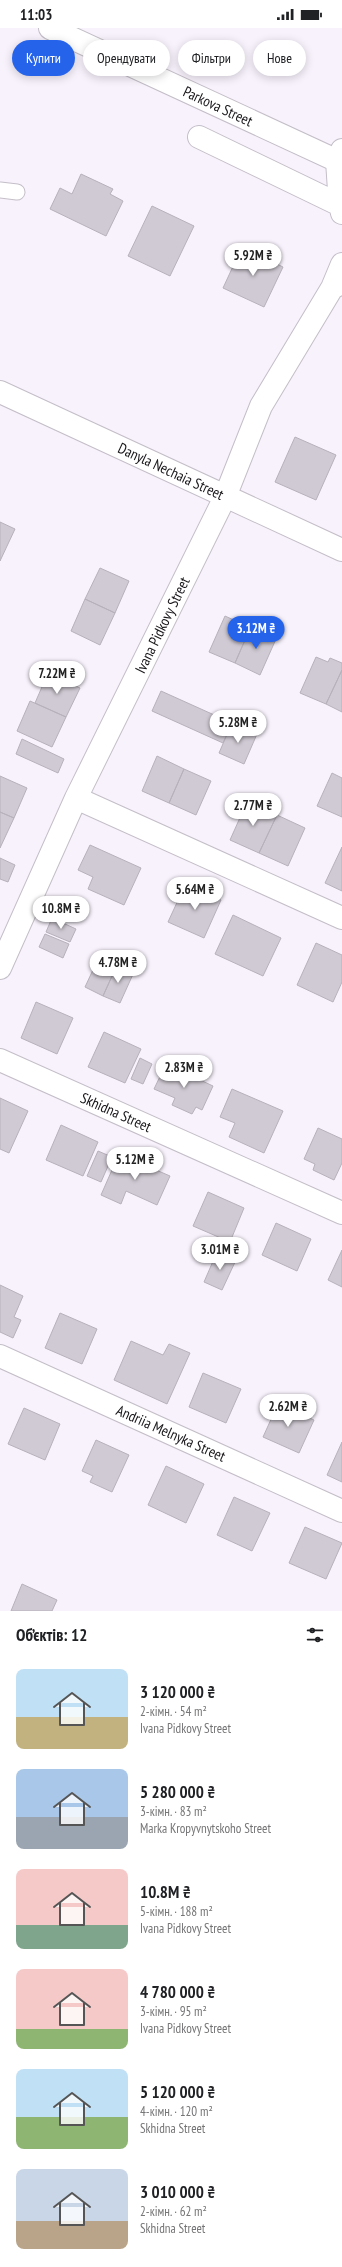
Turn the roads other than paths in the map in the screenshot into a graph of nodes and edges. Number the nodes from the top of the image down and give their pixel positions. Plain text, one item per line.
1 (50, 28) edge
2 (199, 137) dead end
3 (340, 158) edge
4 (0, 190) edge
5 (17, 192) dead end
6 (341, 209) edge
7 (342, 264) edge
8 (337, 285) edge
9 (0, 392) edge
10 (225, 497) junction
11 (342, 550) edge
12 (76, 798) junction
13 (342, 918) edge
14 (0, 968) edge
15 (0, 1060) edge
16 (342, 1213) edge
17 (0, 1356) edge
18 (342, 1511) edge

1 - 3 street, Parkova Street
2 - 6 street
3 - 6 street
4 - 5 lane
7 - 8 street
8 - 10 street, Ivana Pidkovy Street
9 - 10 street, Danyla Nechaia Street
10 - 11 street, Danyla Nechaia Street
10 - 12 street, Ivana Pidkovy Street
12 - 13 street
12 - 14 street, Ivana Pidkovy Street
15 - 16 street, Skhidna Street
17 - 18 street, Andriia Melnyka Street

